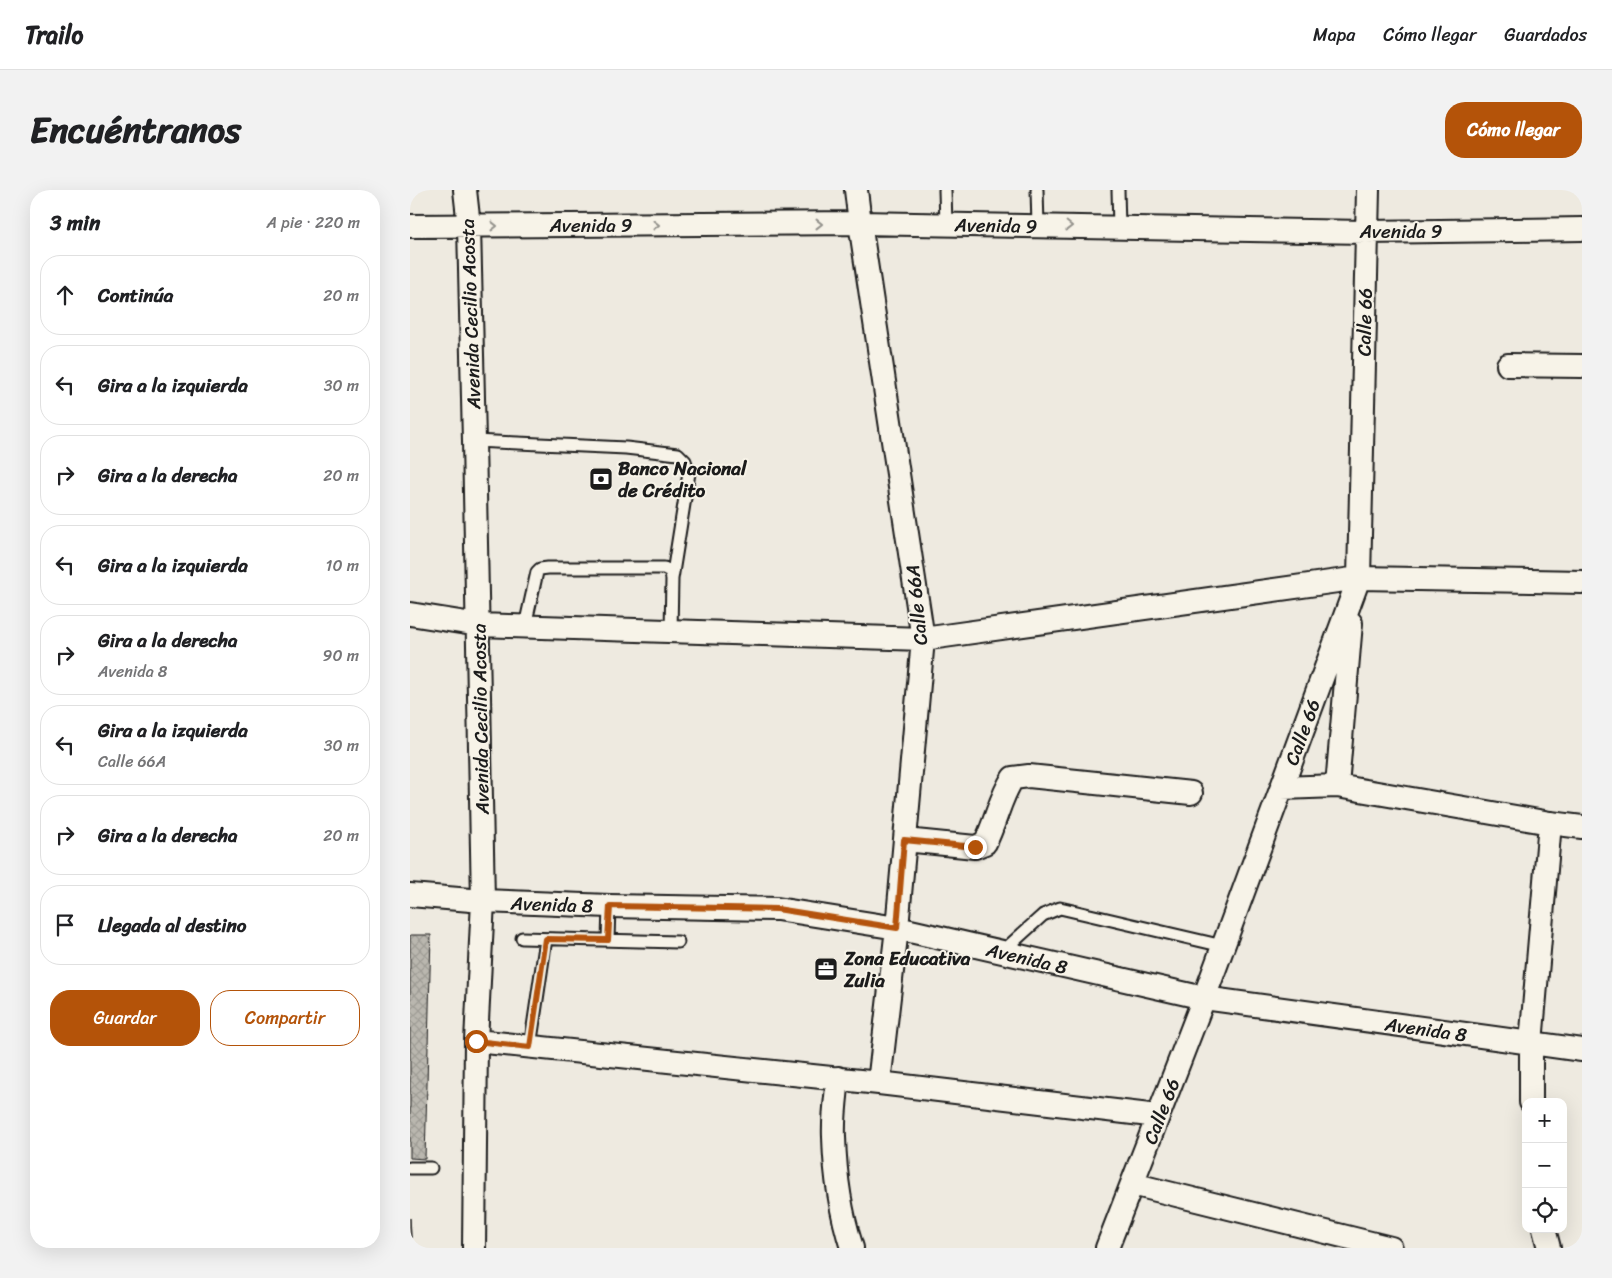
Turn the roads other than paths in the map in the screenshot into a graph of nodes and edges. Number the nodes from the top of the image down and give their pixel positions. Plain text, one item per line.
1 (465, 190) edge
2 (856, 190) edge
3 (945, 190) edge
4 (1037, 190) edge
5 (1118, 190) edge
6 (1368, 190) edge
7 (860, 223) junction
8 (946, 224) junction
9 (410, 226) edge
10 (469, 226) junction
11 (1038, 226) junction
12 (1119, 227) junction
13 (1582, 229) edge
14 (1366, 232) junction
15 (1508, 365) dead end
16 (1582, 366) edge
17 (474, 441) junction
18 (672, 579) junction
19 (1582, 582) edge
20 (1356, 586) junction
21 (410, 614) edge
22 (479, 625) junction
23 (525, 626) junction
24 (671, 631) junction
25 (923, 638) junction
26 (1338, 786) junction
27 (1282, 788) junction
28 (1191, 793) dead end
29 (1550, 822) junction
30 (1582, 827) edge
31 (904, 840) junction
32 (410, 895) edge
33 (483, 901) junction
34 (610, 906) junction
35 (897, 928) junction
36 (522, 938) dead end
37 (546, 939) junction
38 (608, 940) junction
39 (678, 942) dead end
40 (1223, 946) junction
41 (1002, 952) junction
42 (1204, 998) junction
43 (476, 1041) junction
44 (1531, 1043) junction
45 (530, 1047) junction
46 (1582, 1050) edge
47 (838, 1078) junction
48 (879, 1083) junction
49 (1532, 1098) edge
50 (1158, 1116) junction
51 (410, 1168) edge
52 (431, 1168) dead end
53 (1132, 1184) junction
54 (1545, 1233) edge
55 (474, 1248) edge
56 (852, 1248) edge
57 (1107, 1248) edge
58 (1391, 1248) edge
59 (1549, 1248) edge

1 - 10 street, Avenida Cecilio Acosta
2 - 7 street, Calle 66A
3 - 8 lane
4 - 11 lane
5 - 12 lane
6 - 14 street, Calle 66
7 - 8 street, Avenida 9
10 -> 7 street, Avenida 9
7 - 25 street, Calle 66A
8 - 11 street, Avenida 9
9 - 10 street, Avenida 9
10 - 17 street, Avenida Cecilio Acosta
11 -> 12 street, Avenida 9
12 - 14 street, Avenida 9
13 - 14 street, Avenida 9
14 - 20 street, Calle 66
15 - 16 street
17 - 18 lane
17 - 22 street, Avenida Cecilio Acosta
18 - 23 lane
18 - 24 lane
19 - 20 street
20 - 25 street
20 - 26 street
20 - 27 street, Calle 66
21 - 22 street
22 - 23 street
22 - 33 street, Avenida Cecilio Acosta
23 - 24 street
24 - 25 street
25 - 31 street, Calle 66A
26 - 27 street
26 - 29 street
27 - 40 street, Calle 66
28 - 31 street
29 - 30 street
29 - 44 street
31 - 35 street, Calle 66A
32 - 33 street, Avenida 8
33 - 34 street, Avenida 8
33 - 43 street, Avenida Cecilio Acosta
34 - 35 street, Avenida 8
34 - 38 lane
35 - 41 street, Avenida 8
35 - 48 street, Calle 66A
36 - 37 lane
37 - 38 lane
37 - 45 lane
38 - 39 lane
40 - 41 lane
40 - 42 street, Calle 66
41 - 42 street, Avenida 8
42 - 44 street, Avenida 8
42 - 50 street, Calle 66
43 - 45 street
43 - 55 street, Avenida Cecilio Acosta
44 - 46 street, Avenida 8
44 - 49 street
45 - 47 street
47 - 48 street
47 - 56 street
48 - 50 street
50 - 53 street, Calle 66
51 - 52 lane
53 - 57 street, Calle 66
53 - 58 street
54 - 59 street

